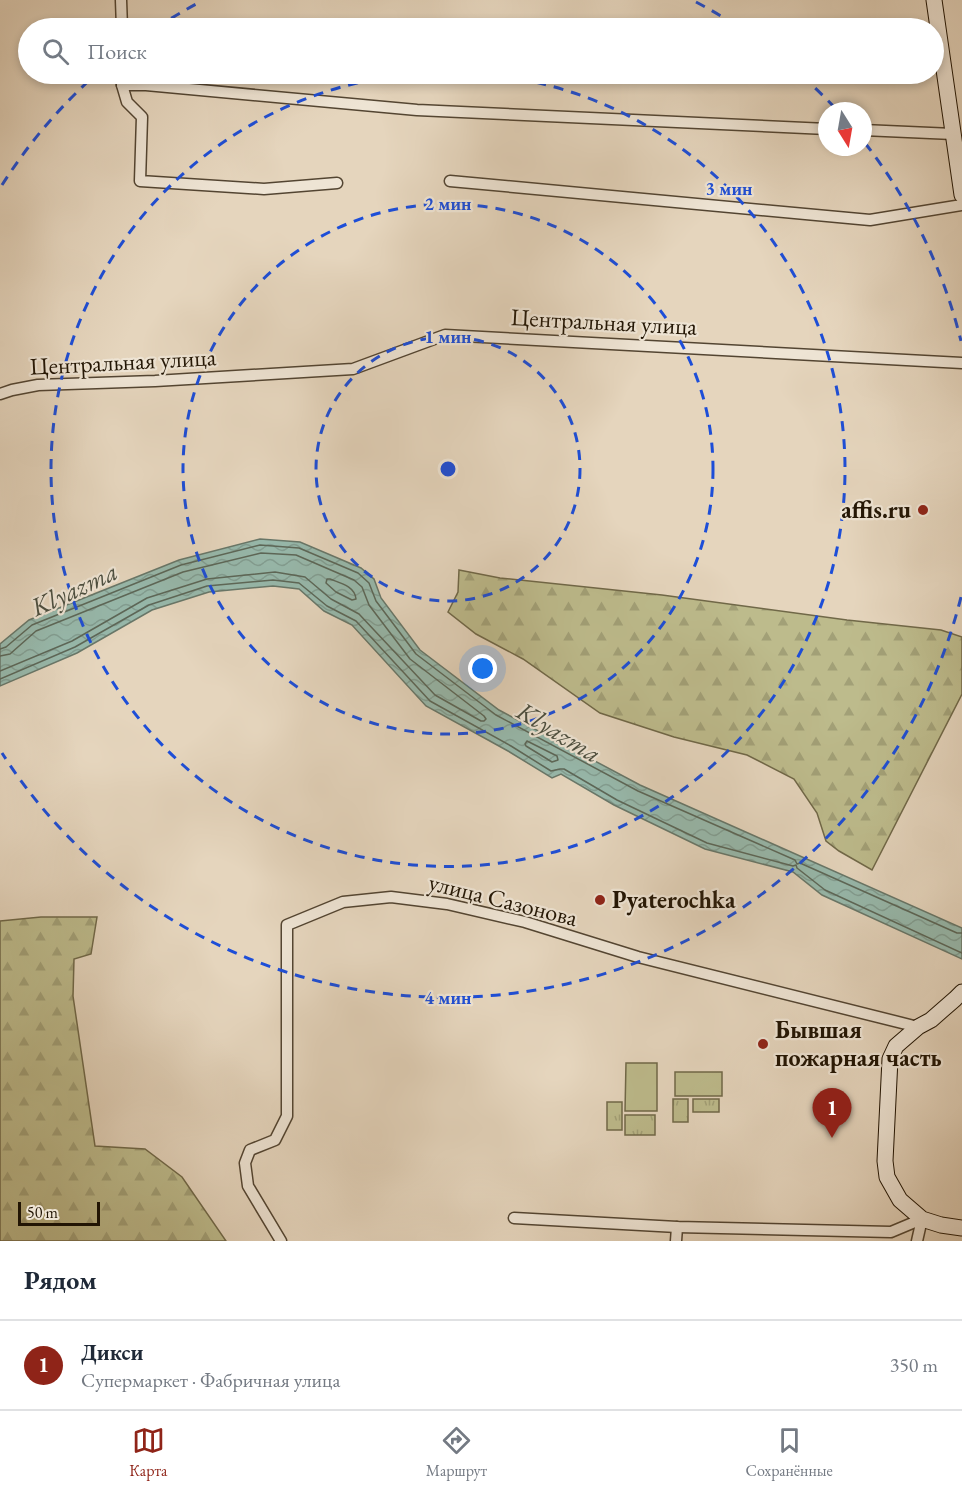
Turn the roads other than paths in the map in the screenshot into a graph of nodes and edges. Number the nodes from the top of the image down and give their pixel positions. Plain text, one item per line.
1 (122, 0) edge
2 (934, 0) edge
3 (122, 18) edge
4 (937, 18) edge
5 (944, 71) edge
6 (123, 84) edge
7 (142, 84) edge
8 (818, 129) edge
9 (872, 130) edge
10 (953, 134) junction
11 (450, 181) dead end
12 (337, 183) dead end
13 (962, 195) edge
14 (962, 205) edge
15 (962, 363) edge
16 (0, 394) edge
17 (962, 992) edge
18 (918, 1027) junction
19 (514, 1218) dead end
20 (922, 1219) junction
21 (677, 1227) junction
22 (962, 1228) edge
23 (281, 1241) edge
24 (676, 1241) edge
25 (917, 1241) edge

1 - 3 street
2 - 4 street
5 - 10 street
6 - 12 street
7 - 8 street
9 - 10 street
10 - 13 street
11 - 14 street
15 - 16 street, Центральная улица
17 - 18 street
18 - 20 street
18 - 23 street, улица Сазонова
19 - 21 street
20 - 21 street
20 - 22 street
20 - 25 street
21 - 24 street

